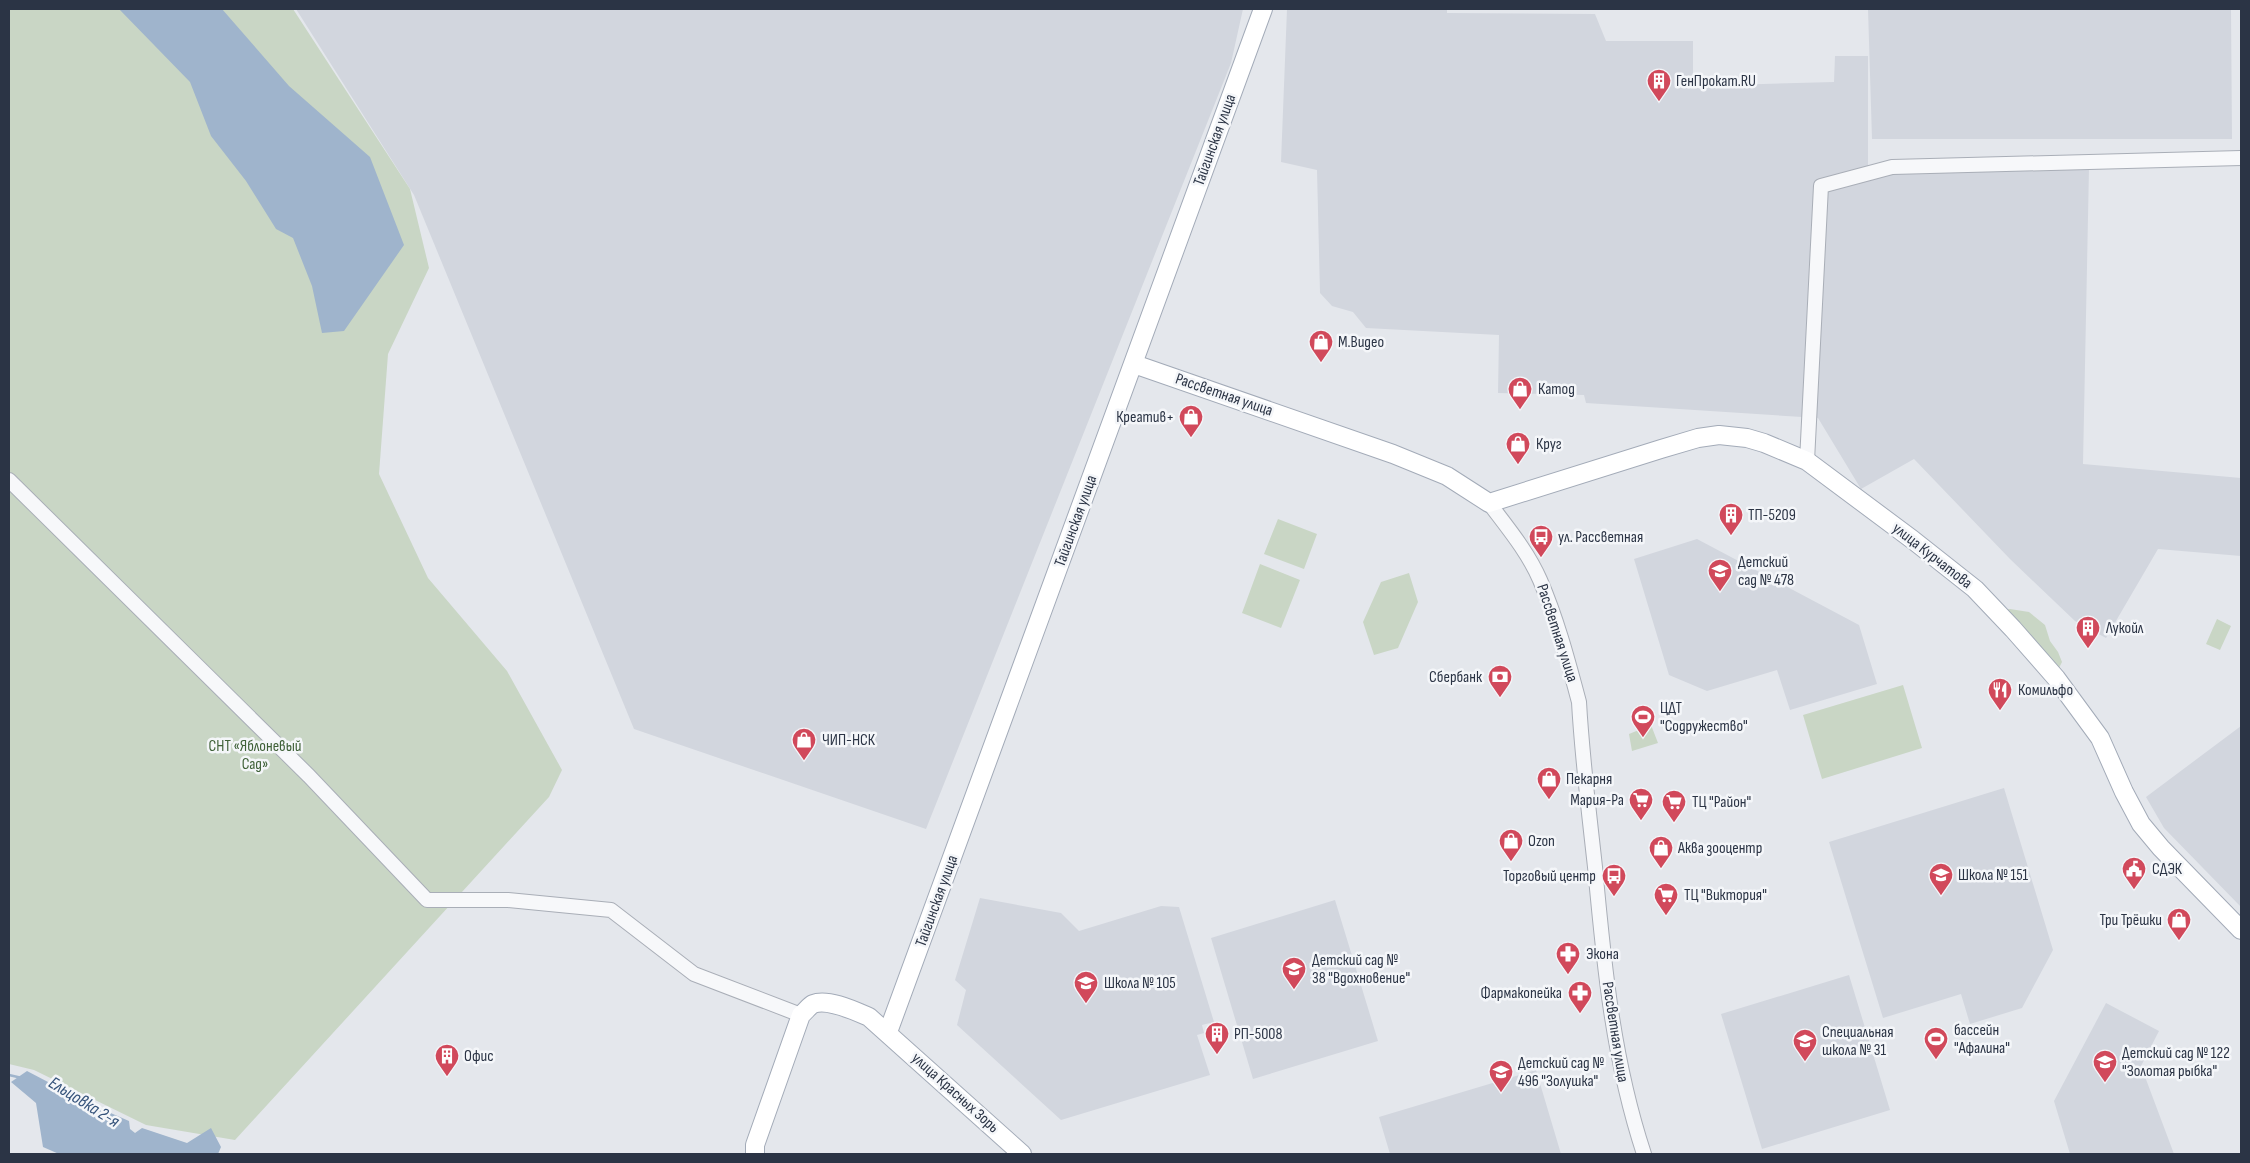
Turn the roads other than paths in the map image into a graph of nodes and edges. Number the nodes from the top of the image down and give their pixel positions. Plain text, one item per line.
1 (1263, 9) edge
2 (2241, 158) edge
3 (1134, 364) junction
4 (1807, 461) junction
5 (9, 480) edge
6 (1489, 503) junction
7 (2241, 930) edge
8 (801, 1016) junction
9 (888, 1032) junction
10 (755, 1154) edge
11 (1022, 1154) edge
12 (1644, 1154) edge

1 - 3 main road, Тайгинская улица
2 - 4 street
3 - 6 main road, Рассветная улица
3 - 9 main road, Тайгинская улица
4 - 6 main road, улица Курчатова
4 - 7 main road, улица Курчатова
5 - 8 street
6 - 12 street, Рассветная улица
8 - 9 main road, улица Красных Зорь
8 - 10 main road
9 - 11 main road, улица Красных Зорь

